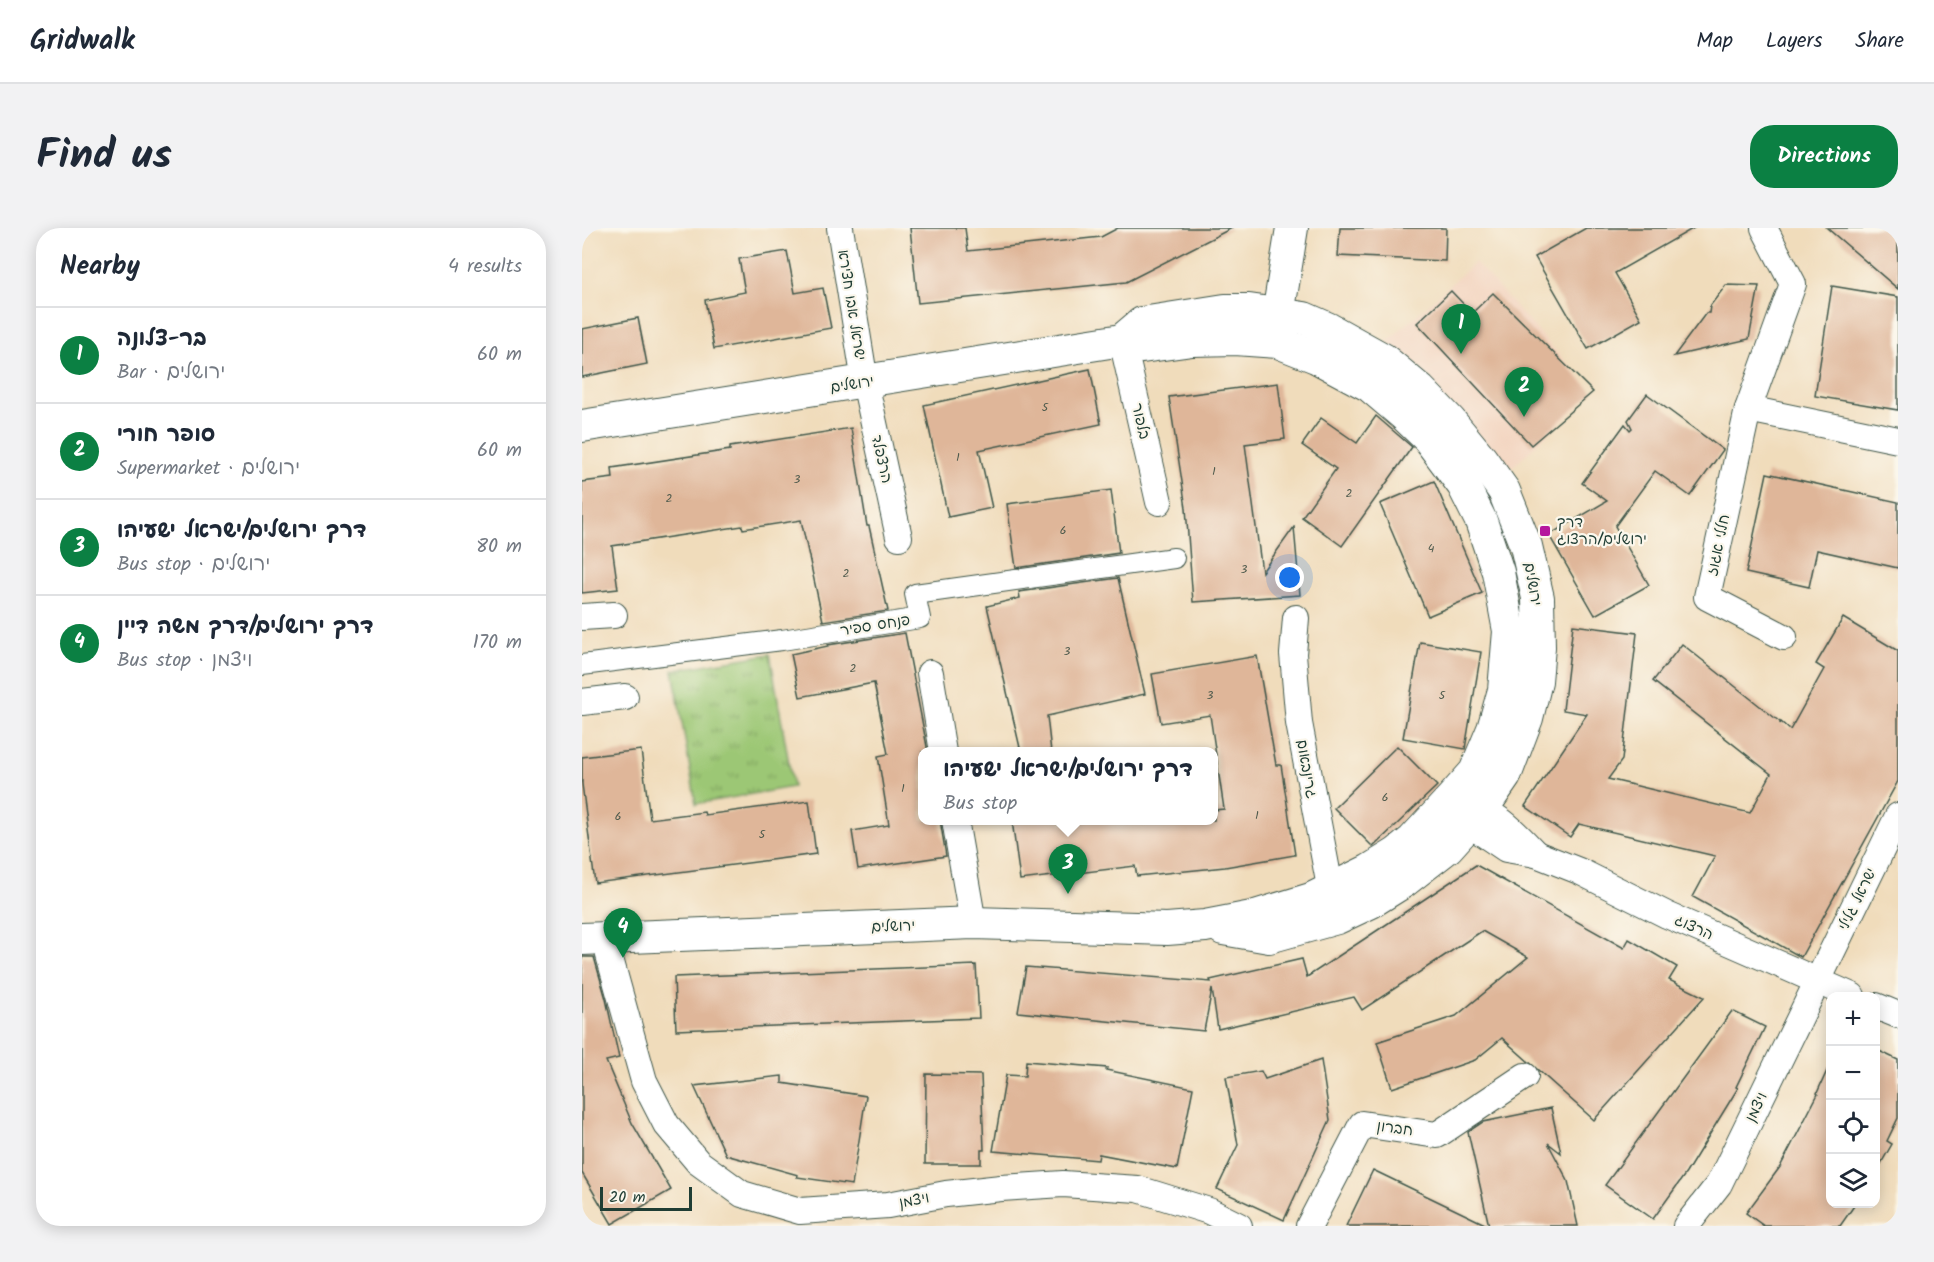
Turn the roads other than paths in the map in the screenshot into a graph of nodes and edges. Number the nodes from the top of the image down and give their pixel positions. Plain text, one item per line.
1 (840, 228) edge
2 (1292, 228) edge
3 (1764, 228) edge
4 (1278, 329) junction
5 (1122, 340) junction
6 (865, 382) junction
7 (1748, 409) junction
8 (582, 426) edge
9 (1898, 440) edge
10 (1159, 502) dead end
11 (899, 537) dead end
12 (1174, 558) dead end
13 (614, 615) dead end
14 (582, 617) edge
15 (1296, 618) dead end
16 (1784, 637) dead end
17 (582, 665) edge
18 (930, 673) dead end
19 (625, 697) dead end
20 (582, 702) edge
21 (942, 747) edge
22 (1468, 810) junction
23 (1898, 816) edge
24 (956, 825) edge
25 (1333, 904) junction
26 (973, 923) junction
27 (593, 938) edge
28 (1816, 982) junction
29 (1842, 992) edge
30 (1880, 1008) edge
31 (1898, 1015) edge
32 (1525, 1076) dead end
33 (1239, 1226) edge
34 (1309, 1226) edge
35 (1686, 1226) edge

1 - 6 street, ישראל אבו חצירא
2 - 4 street
3 - 7 street, חללי אגוז
4 - 5 street, ירושלים
4 - 22 street, ירושלים
5 - 6 street, ירושלים
5 - 10 street, בלפור
6 - 8 street, ירושלים
6 - 11 street, הרצפלד
7 - 9 street
7 - 16 street, חללי אגוז
12 - 17 street, פנחס ספיר
13 - 14 street
15 - 25 street, גרינבאום
18 - 21 street
19 - 20 street
22 - 25 street, ירושלים
22 - 28 street, הרצוג
23 - 28 street, ישראל גלילי
24 - 26 street
25 - 26 street, ירושלים
26 - 27 street, ירושלים
27 - 33 street, ויצמן
28 - 29 street, הרצוג
28 - 35 street, ויצמן
30 - 31 street
32 - 34 street, חברון

